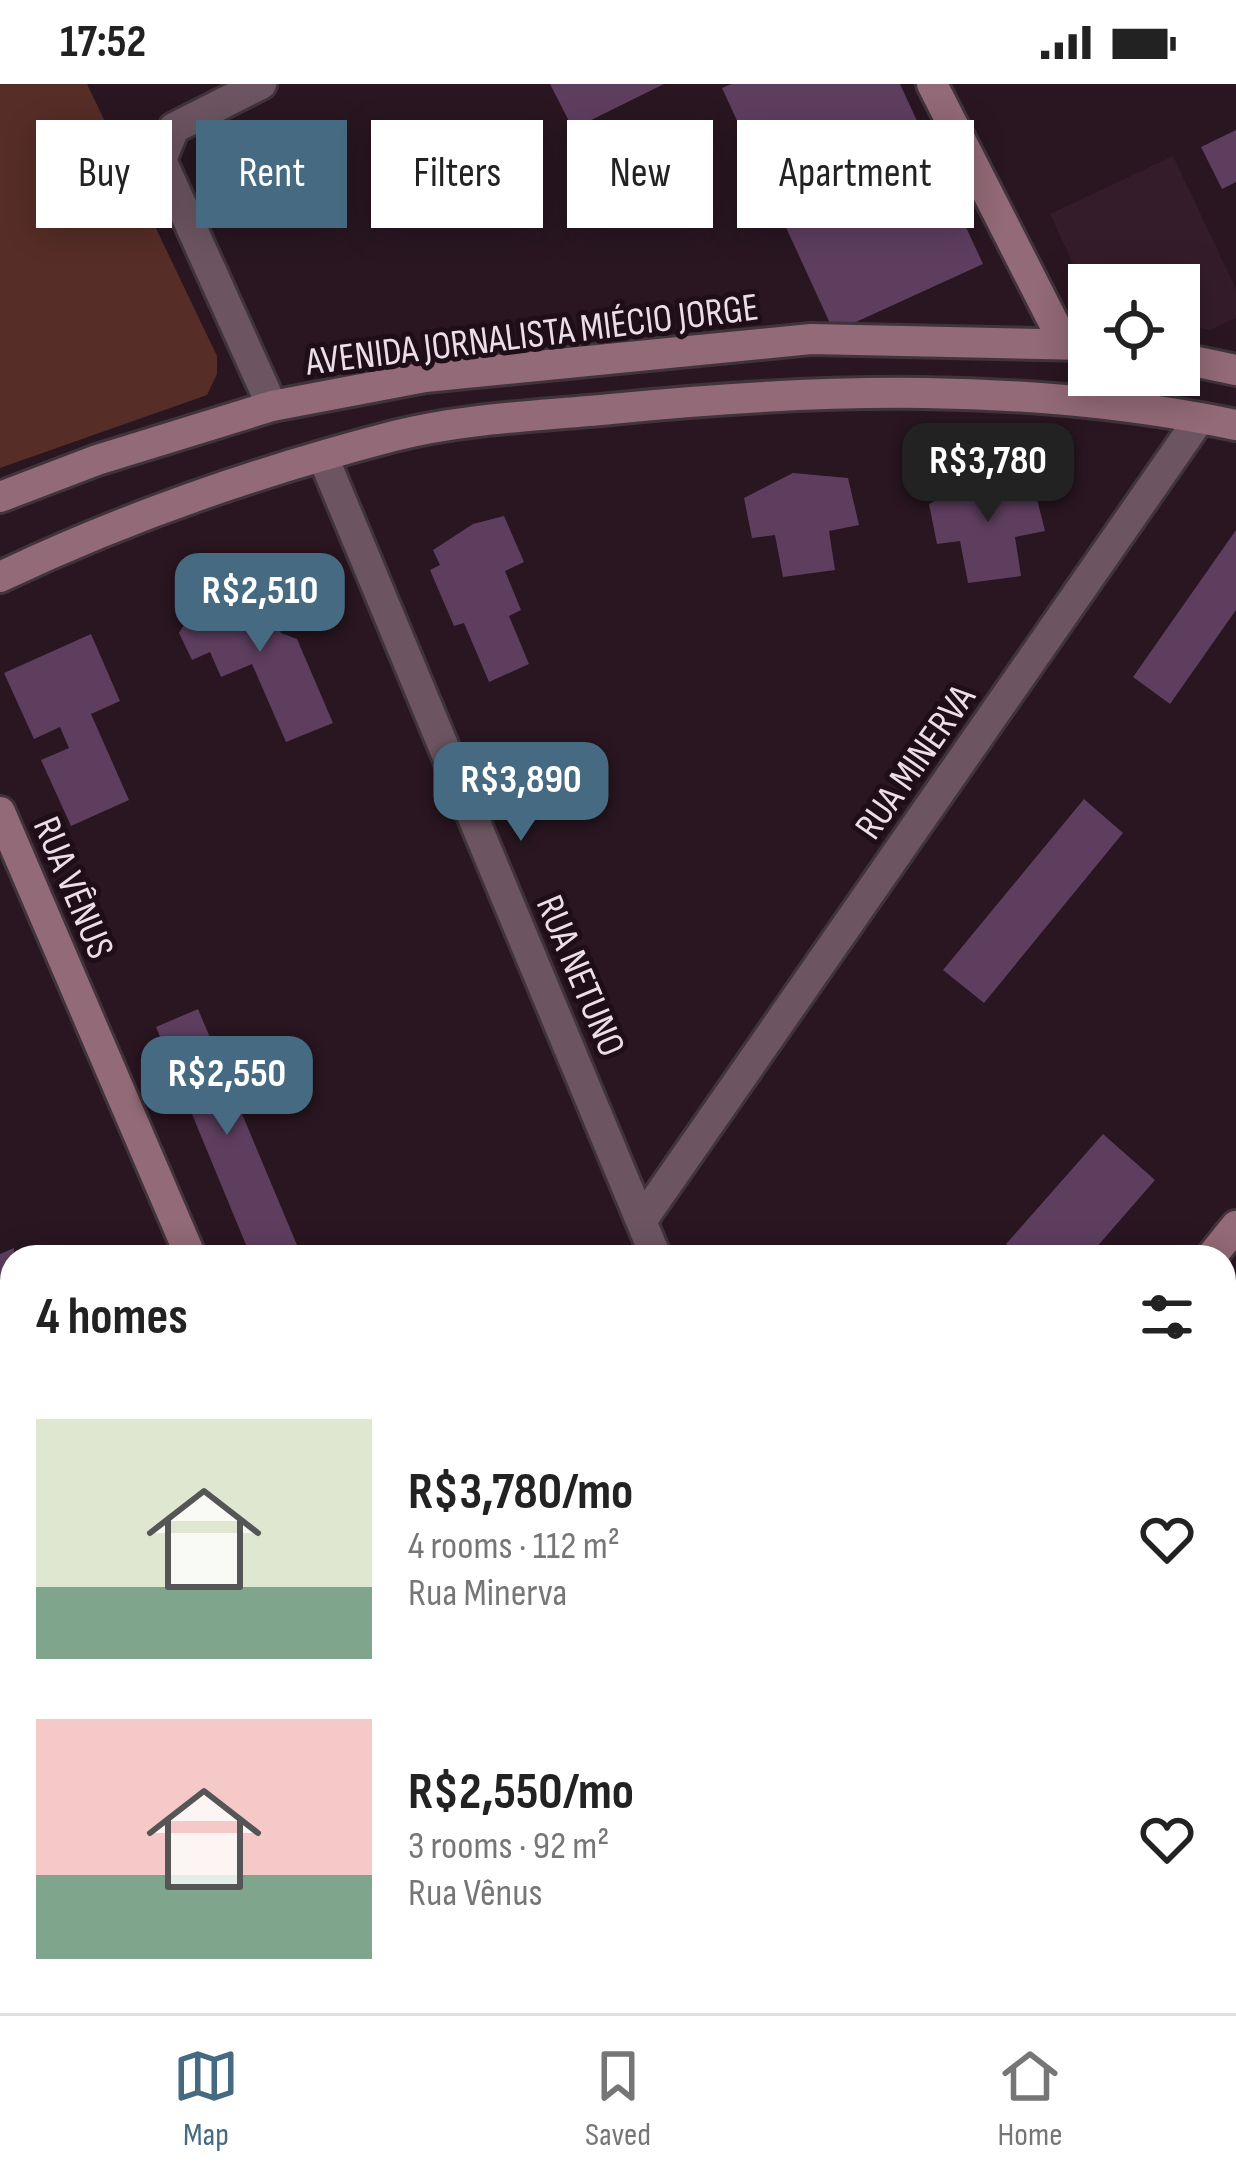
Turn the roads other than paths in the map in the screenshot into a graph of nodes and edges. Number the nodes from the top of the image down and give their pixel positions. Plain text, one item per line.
1 (261, 84) edge
2 (932, 84) edge
3 (1068, 329) edge
4 (1068, 343) edge
5 (1236, 345) edge
6 (1200, 357) edge
7 (1200, 362) edge
8 (1236, 370) edge
9 (272, 406) junction
10 (1200, 418) junction
11 (1236, 425) edge
12 (323, 457) junction
13 (0, 497) edge
14 (0, 577) edge
15 (0, 812) edge
16 (692, 1150) junction
17 (615, 1155) junction
18 (642, 1220) junction
19 (186, 1245) edge
20 (651, 1245) edge

1 - 9 street
2 - 3 main road
4 - 9 main road, AVENIDA JORNALISTA MIÉCIO JORGE
5 - 6 main road
7 - 8 main road
9 - 13 main road, AVENIDA JORNALISTA MIÉCIO JORGE
10 - 11 main road, AVENIDA JORNALISTA MIÉCIO JORGE
10 - 12 main road, AVENIDA JORNALISTA MIÉCIO JORGE
10 - 16 street, RUA MINERVA
12 - 14 main road, AVENIDA JORNALISTA MIÉCIO JORGE
12 - 17 street, RUA NETUNO
15 - 19 main road, RUA VÊNUS
16 - 17 street
16 - 18 street, RUA MINERVA
17 - 18 street, RUA NETUNO
18 - 20 street, RUA NETUNO

